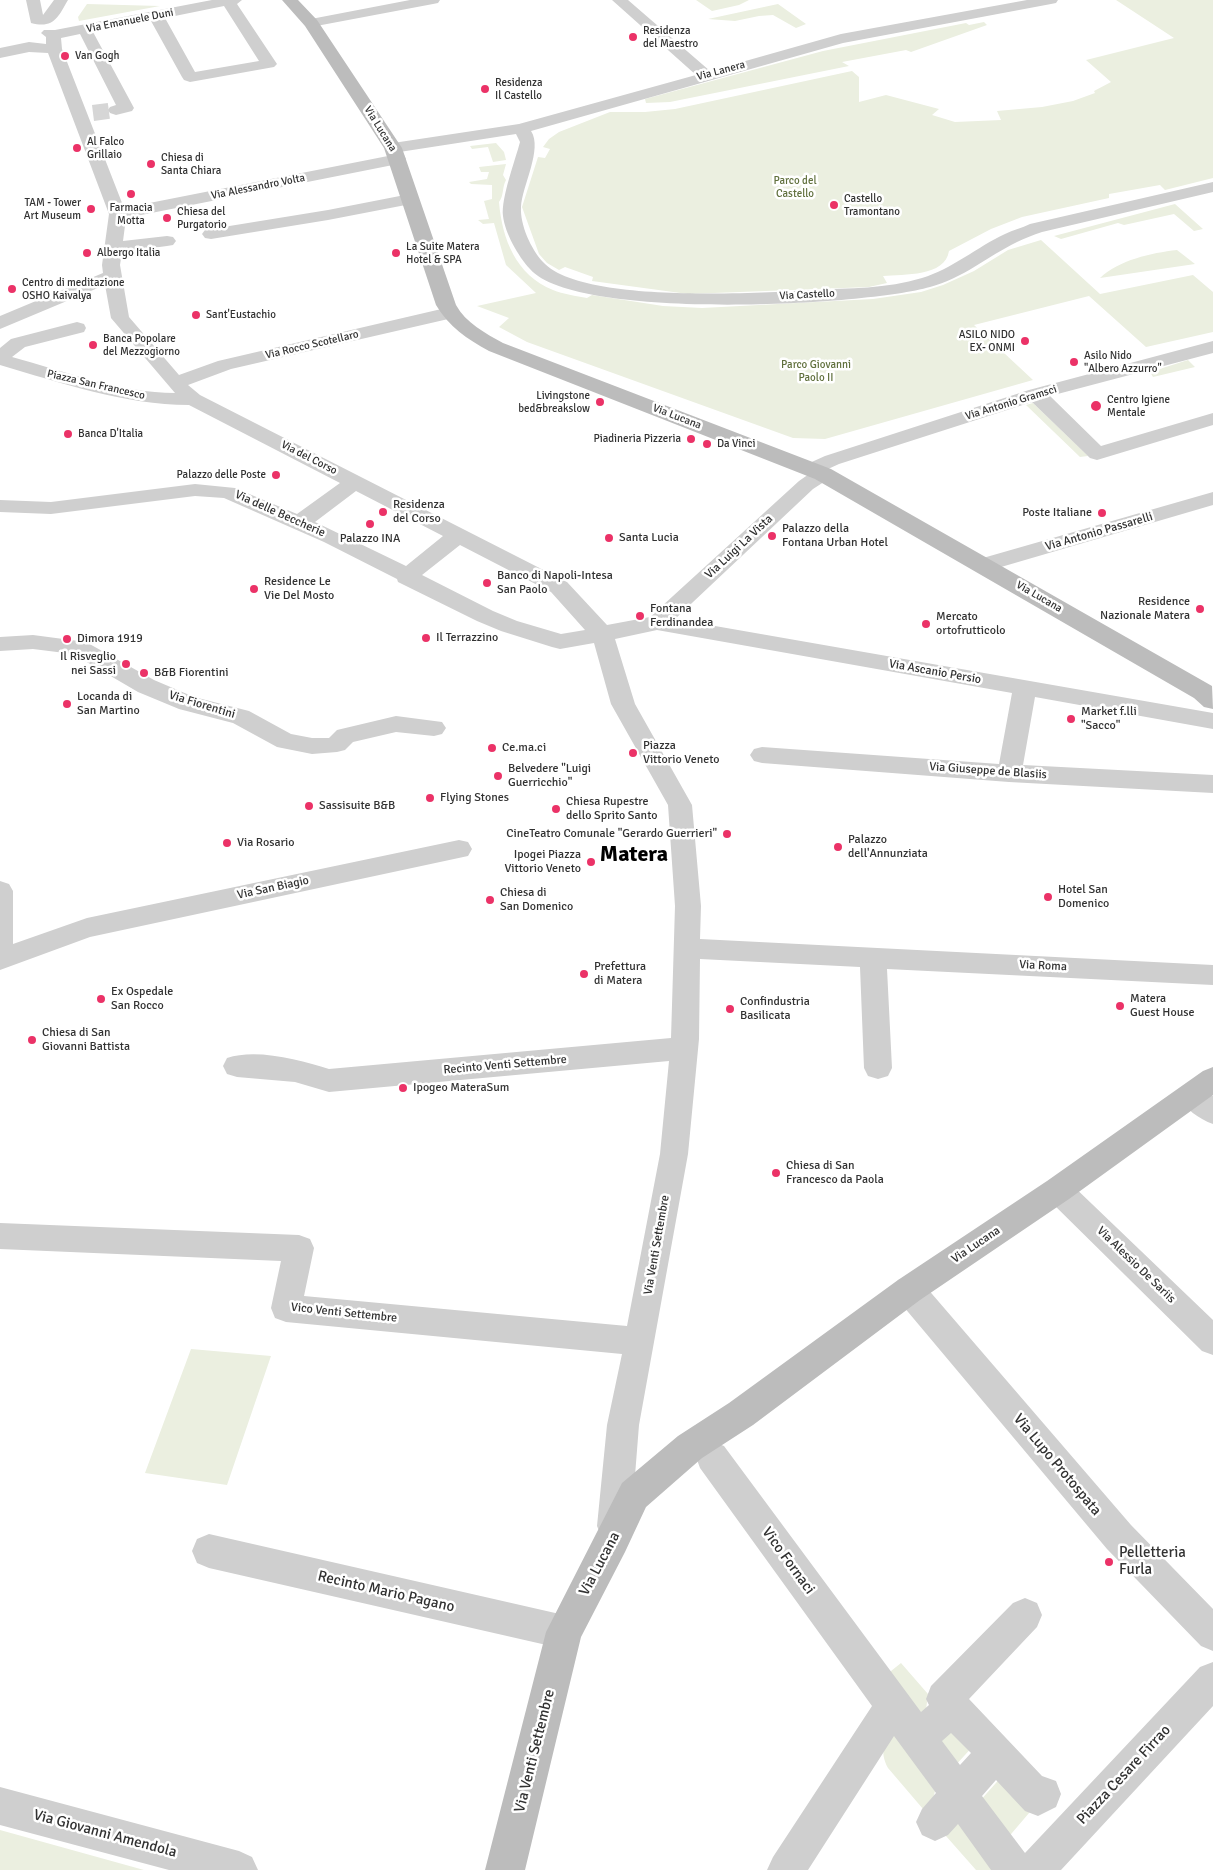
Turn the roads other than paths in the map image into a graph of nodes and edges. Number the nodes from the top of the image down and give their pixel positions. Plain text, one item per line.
1 (33, 0) edge
2 (61, 0) edge
3 (74, 0) edge
4 (290, 0) edge
5 (433, 0) edge
6 (619, 0) edge
7 (1051, 0) edge
8 (232, 1) edge
9 (156, 16) junction
10 (311, 23) junction
11 (85, 30) junction
12 (52, 39) junction
13 (0, 53) edge
14 (706, 75) junction
15 (116, 110) dead end
16 (520, 129) junction
17 (396, 154) junction
18 (1213, 187) edge
19 (410, 199) junction
20 (111, 224) junction
21 (215, 234) dead end
22 (167, 241) dead end
23 (113, 248) junction
24 (112, 276) junction
25 (61, 312) dead end
26 (450, 313) junction
27 (0, 323) edge
28 (77, 328) dead end
29 (18, 343) junction
30 (1213, 347) edge
31 (0, 358) edge
32 (175, 383) junction
33 (1036, 394) junction
34 (193, 399) junction
35 (1213, 420) edge
36 (818, 471) junction
37 (355, 482) junction
38 (1213, 498) edge
39 (0, 506) edge
40 (299, 523) junction
41 (458, 535) junction
42 (984, 565) junction
43 (406, 577) junction
44 (657, 623) junction
45 (603, 635) junction
46 (0, 644) edge
47 (1025, 688) junction
48 (1213, 701) edge
49 (1213, 721) edge
50 (434, 728) dead end
51 (762, 755) dead end
52 (1009, 772) junction
53 (1213, 784) edge
54 (459, 849) dead end
55 (0, 891) edge
56 (688, 939) junction
57 (873, 957) junction
58 (0, 960) edge
59 (1213, 975) edge
60 (684, 1048) junction
61 (237, 1066) dead end
62 (878, 1068) dead end
63 (1206, 1095) edge
64 (1058, 1190) junction
65 (0, 1236) edge
66 (909, 1290) junction
67 (640, 1341) junction
68 (1213, 1341) edge
69 (712, 1457) dead end
70 (613, 1540) junction
71 (209, 1551) dead end
72 (1025, 1615) dead end
73 (1211, 1628) edge
74 (564, 1632) junction
75 (1213, 1680) edge
76 (894, 1704) junction
77 (952, 1708) junction
78 (918, 1739) junction
79 (995, 1752) junction
80 (1043, 1794) dead end
81 (959, 1795) junction
82 (0, 1806) edge
83 (935, 1822) dead end
84 (240, 1870) edge
85 (505, 1870) edge
86 (786, 1870) edge
87 (1014, 1870) edge
88 (1035, 1870) edge

1 - 2 street
3 - 12 street
4 - 10 street, Via Lucana
5 - 10 street
6 - 14 street
7 - 14 street, Via Lanera
8 - 9 street, Via Emanuele Duni
8 - 9 street
9 - 11 street, Via Emanuele Duni
10 - 17 street, Via Lucana
11 - 12 street, Via Emanuele Duni
11 - 15 street
12 - 13 street, Via Emanuele Duni
12 - 20 street
14 - 16 street, Via Lanera
16 - 17 street, Via Lanera
16 - 18 street, Via Castello
17 - 19 street, Via Lucana
17 - 20 street, Via Alessandro Volta
19 - 21 street
19 - 26 street, Via Lucana
20 - 23 street, Via del Corso
22 - 23 street
23 - 24 street, Via del Corso
24 - 27 street
24 - 32 street, Via del Corso
25 - 29 street, Piazza San Francesco
26 - 32 street, Via Rocco Scotellaro
26 - 36 street, Via Lucana
28 - 29 street, Piazza San Francesco
29 - 31 street, Piazza San Francesco
30 - 33 street, Via Antonio Gramsci
31 - 34 street, Piazza San Francesco
32 - 34 street, Via del Corso
33 - 35 street
33 - 36 street, Via Antonio Gramsci
34 - 37 street, Via del Corso
36 - 42 street, Via Lucana
36 - 44 street, Via Luigi La Vista
37 - 40 street
37 - 41 street, Via del Corso
38 - 42 street, Via Antonio Passarelli
39 - 40 street, Via delle Beccherie
40 - 43 street, Via delle Beccherie
41 - 43 street
41 - 45 street, Via del Corso
42 - 48 street, Via Lucana
43 - 45 street, Via delle Beccherie
44 - 45 street
44 - 47 street, Via Ascanio Persio
45 - 56 street
46 - 50 street, Via Fiorentini
47 - 49 street, Via Ascanio Persio
47 - 52 street
51 - 52 street, Via Giuseppe de Blasiis
52 - 53 street, Via Giuseppe de Blasiis
54 - 58 street, Via San Biagio
55 - 58 street
56 - 57 street, Via Roma
56 - 60 street, Via Venti Settembre
57 - 59 street, Via Roma
57 - 62 street
60 - 61 street, Recinto Venti Settembre
60 - 67 street, Via Venti Settembre
63 - 64 street, Via Lucana
64 - 66 street, Via Lucana
64 - 68 street, Via Alessio De Sariis
65 - 67 street, Vico Venti Settembre
66 - 70 street, Via Lucana
66 - 73 street, Via Lupo Protospata
67 - 70 street, Via Venti Settembre
69 - 76 street, Vico Fornaci
70 - 74 street, Via Lucana
71 - 74 street, Recinto Mario Pagano
72 - 77 street
74 - 85 street, Via Venti Settembre
75 - 88 street, Piazza Cesare Firrao
76 - 78 street
76 - 86 street
77 - 78 street
77 - 79 street
78 - 81 street
79 - 80 street
79 - 81 street
81 - 83 street
81 - 87 street
82 - 84 street, Via Giovanni Amendola

